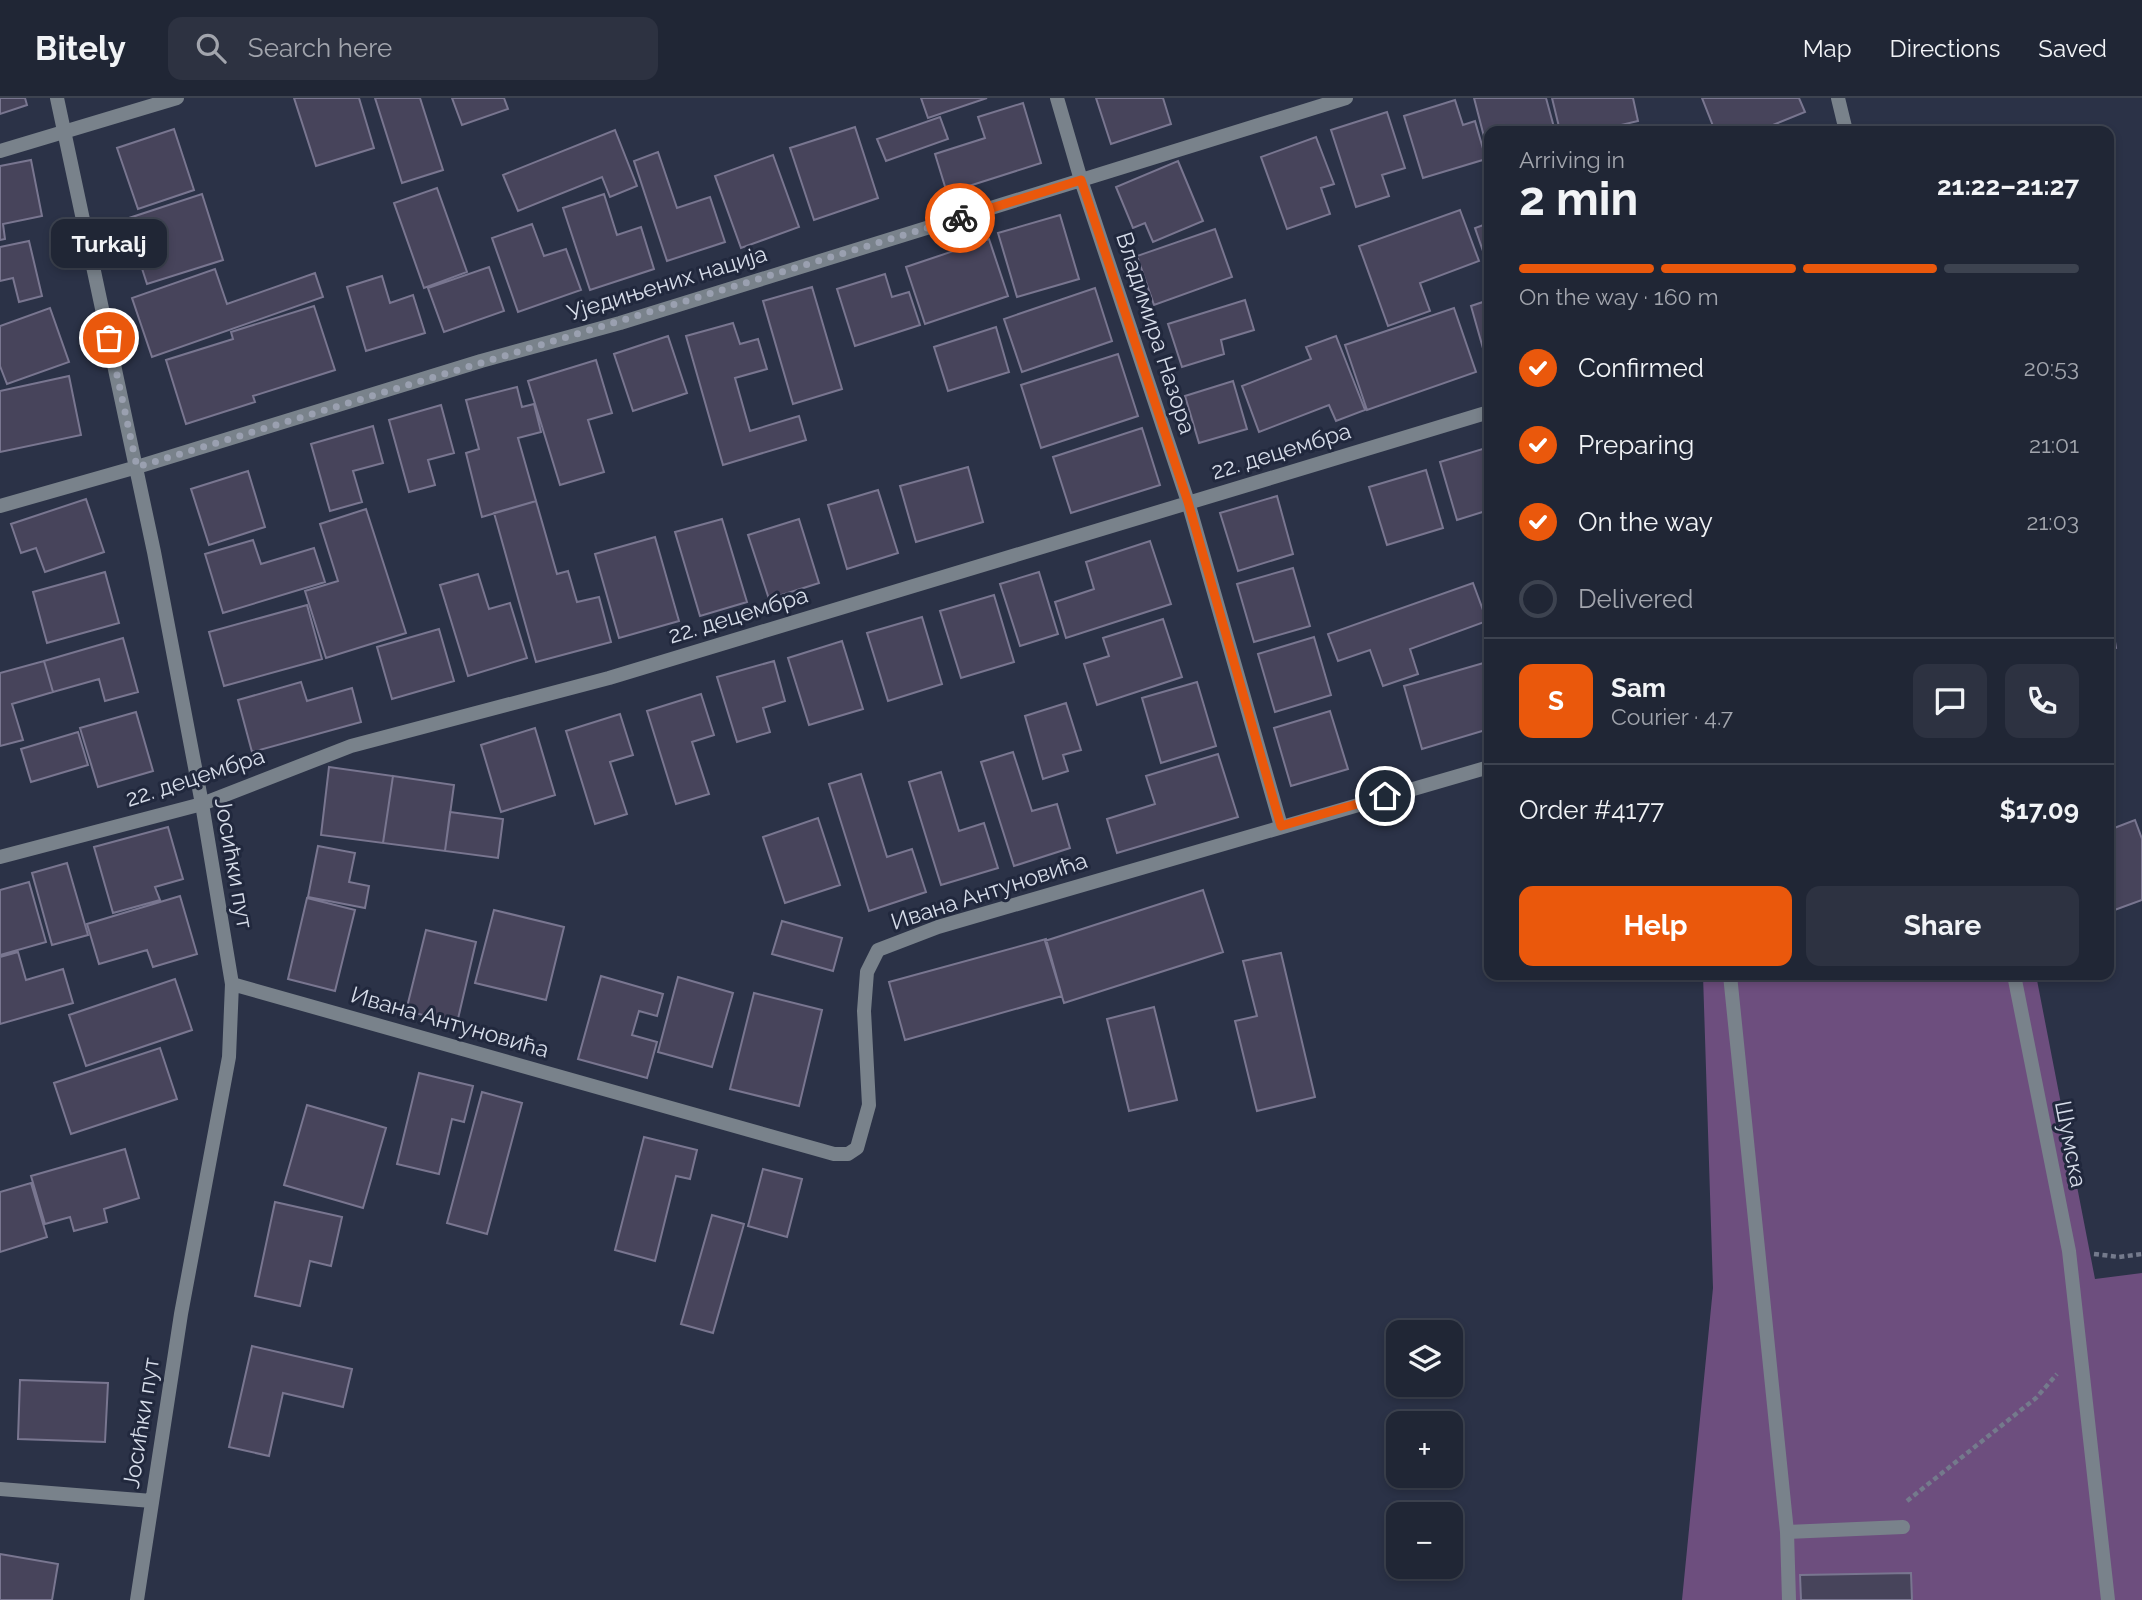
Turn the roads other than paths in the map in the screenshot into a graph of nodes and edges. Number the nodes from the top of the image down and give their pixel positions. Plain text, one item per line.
1 (57, 98) edge
2 (177, 98) edge
3 (1057, 98) edge
4 (1346, 98) edge
5 (1838, 98) edge
6 (1845, 126) edge
7 (65, 132) junction
8 (0, 151) edge
9 (1081, 180) junction
10 (1484, 413) edge
11 (137, 467) junction
12 (1188, 502) junction
13 (0, 506) edge
14 (1484, 768) edge
15 (202, 804) junction
16 (1281, 826) junction
17 (0, 857) edge
18 (1731, 980) edge
19 (2015, 980) edge
20 (232, 984) junction
21 (0, 1489) edge
22 (152, 1501) junction
23 (1903, 1527) dead end
24 (1787, 1532) junction
25 (137, 1600) edge
26 (1790, 1600) edge
27 (2108, 1600) edge

1 - 7 street, Јосићки пут
2 - 7 street
3 - 9 street, Владимира Назора
4 - 9 street, Уједињених нација
5 - 6 street
7 - 8 street
7 - 11 street, Јосићки пут
9 - 11 street, Уједињених нација
9 - 12 street, Владимира Назора
10 - 12 street, 22. децембра
11 - 13 street, Уједињених нација
11 - 15 street, Јосићки пут
12 - 15 street, 22. децембра
12 - 16 street, Владимира Назора
14 - 16 street, Ивана Антуновића
15 - 17 street, 22. децембра
15 - 20 street, Јосићки пут
16 - 20 street, Ивана Антуновића
18 - 24 street
19 - 27 street, Шумска
20 - 22 street, Јосићки пут
21 - 22 street
22 - 25 street, Јосићки пут
23 - 24 street
24 - 26 street

